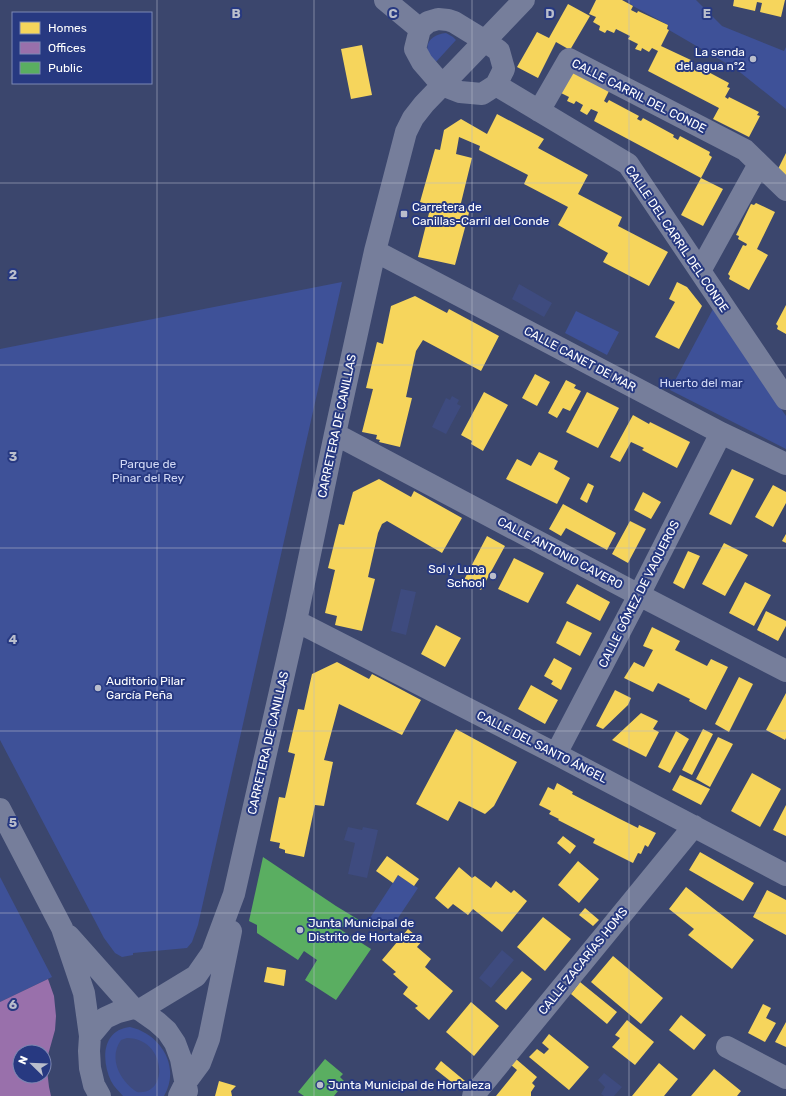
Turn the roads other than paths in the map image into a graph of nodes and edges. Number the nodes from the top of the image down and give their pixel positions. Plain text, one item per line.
1 (385, 0) edge
2 (524, 0) edge
3 (420, 29) junction
4 (485, 41) junction
5 (442, 85) junction
6 (496, 85) junction
7 (539, 111) junction
8 (759, 164) junction
9 (786, 190) edge
10 (376, 251) junction
11 (700, 271) junction
12 (786, 399) edge
13 (721, 433) junction
14 (335, 434) junction
15 (786, 464) edge
16 (639, 595) junction
17 (296, 621) junction
18 (786, 671) edge
19 (556, 754) junction
20 (0, 809) edge
21 (694, 826) junction
22 (786, 875) edge
23 (234, 894) junction
24 (62, 928) junction
25 (137, 1009) junction
26 (90, 1036) junction
27 (727, 1047) dead end
28 (786, 1078) edge
29 (184, 1091) edge
30 (100, 1096) edge
31 (472, 1096) edge

1 - 3 street
2 - 4 street, CARRETERA DE CANILLAS
3 - 4 street
3 - 5 street
4 - 5 street, CARRETERA DE CANILLAS
4 - 6 street
5 - 6 street
5 - 10 street, CARRETERA DE CANILLAS
6 - 7 street, CALLE DEL CARRIL DEL CONDE
7 - 8 street, CALLE CARRIL DEL CONDE
7 - 11 street, CALLE DEL CARRIL DEL CONDE
8 - 9 street, CALLE CARRIL DEL CONDE
8 - 11 street
10 - 13 street, CALLE CANET DE MAR
10 - 14 street, CARRETERA DE CANILLAS
11 - 12 street, CALLE DEL CARRIL DEL CONDE
13 - 15 street, CALLE CANET DE MAR
13 - 16 street, CALLE GÓMEZ DE VAQUEROS
14 - 16 street, CALLE ANTONIO CAVERO
14 - 17 street, CARRETERA DE CANILLAS
16 - 18 street, CALLE ANTONIO CAVERO
16 - 19 street, CALLE GÓMEZ DE VAQUEROS
17 - 19 street, CALLE DEL SANTO ÁNGEL
17 - 23 street, CARRETERA DE CANILLAS
19 - 21 street, CALLE DEL SANTO ÁNGEL
20 - 24 street
21 - 22 street, CALLE DEL SANTO ÁNGEL
21 - 31 street, CALLE ZACARÍAS HOMS
23 - 25 street, CARRETERA DE CANILLAS
23 - 29 street, CARRETERA DE CANILLAS
24 - 25 street
24 - 26 street
25 - 26 street, CARRETERA DE CANILLAS
25 - 29 street
26 - 30 street
27 - 28 street

